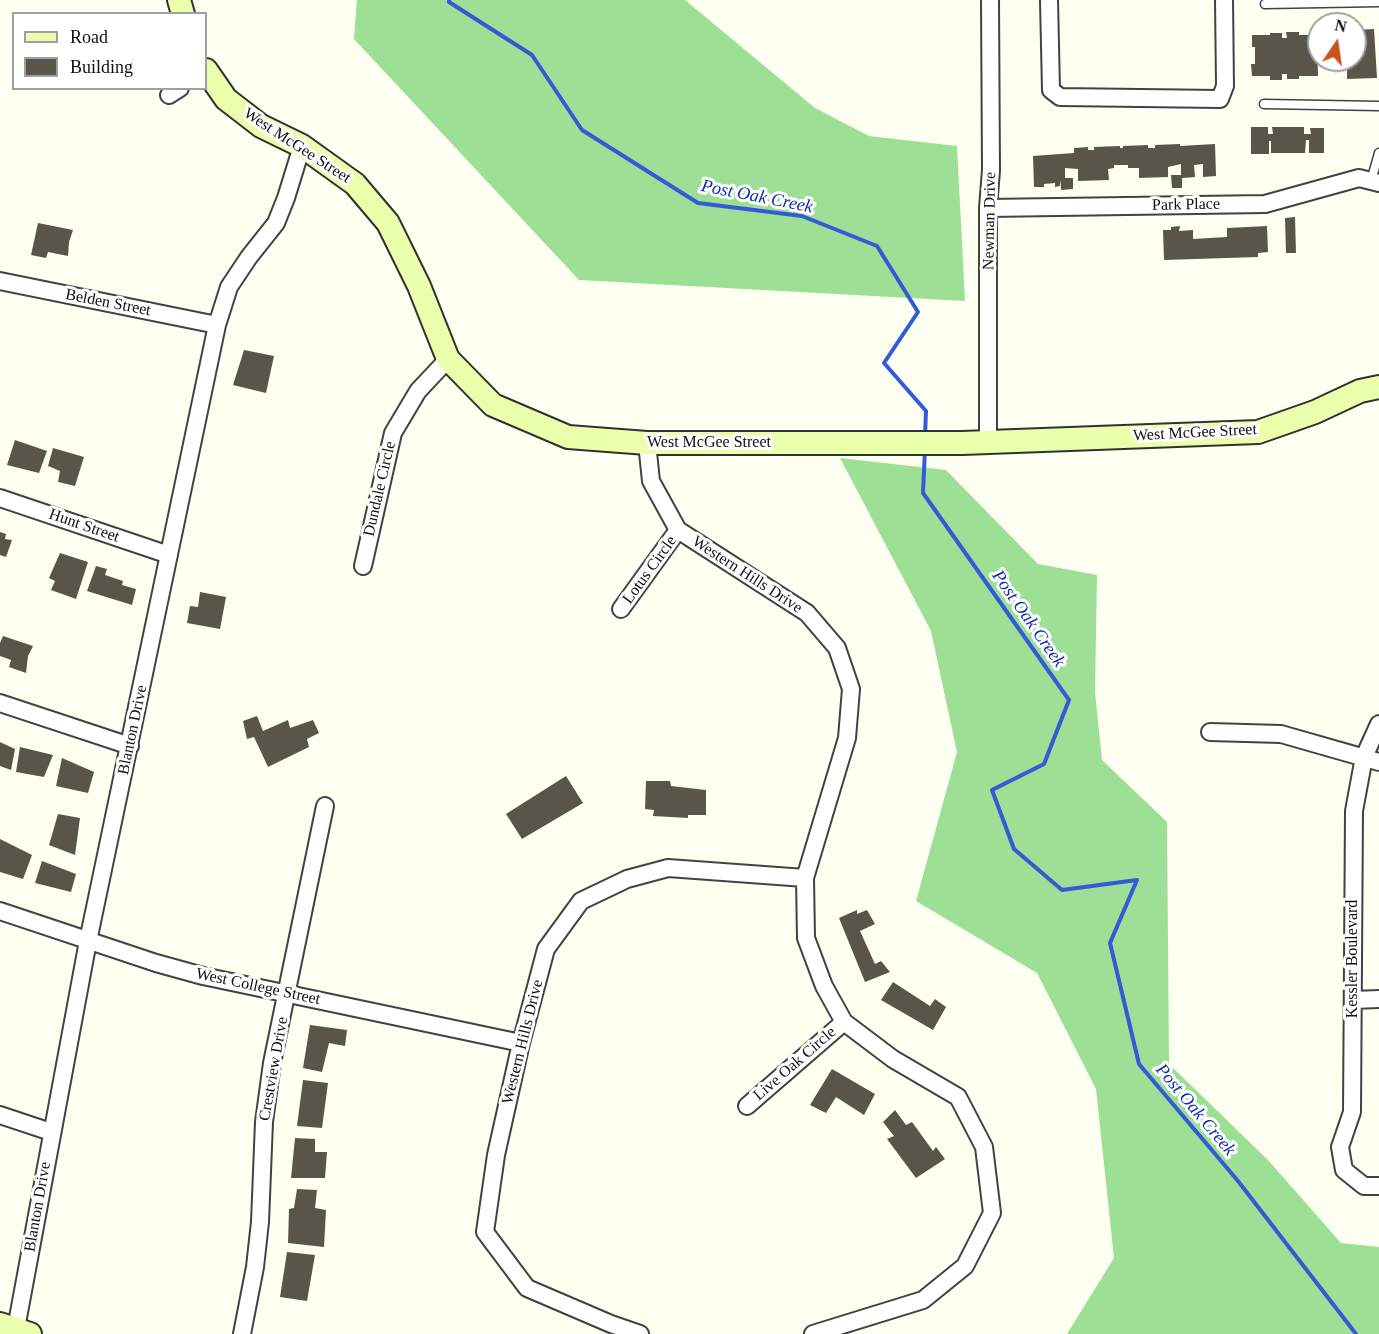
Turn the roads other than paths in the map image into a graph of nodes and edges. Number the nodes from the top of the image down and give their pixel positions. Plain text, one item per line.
1 (990, 0) edge
2 (1049, 0) edge
3 (1224, 0) edge
4 (1379, 2) edge
5 (1265, 4) dead end
6 (207, 73) edge
7 (1264, 104) dead end
8 (1379, 106) edge
9 (302, 146) junction
10 (1379, 153) edge
11 (1375, 182) edge
12 (988, 208) junction
13 (0, 281) edge
14 (217, 325) junction
15 (448, 359) junction
16 (1379, 387) edge
17 (988, 442) junction
18 (647, 443) junction
19 (0, 498) edge
20 (678, 530) junction
21 (169, 555) junction
22 (363, 566) dead end
23 (621, 609) dead end
24 (0, 703) edge
25 (1379, 724) edge
26 (1210, 732) dead end
27 (130, 746) junction
28 (1372, 760) edge
29 (325, 806) dead end
30 (805, 878) junction
31 (0, 911) edge
32 (88, 941) junction
33 (288, 993) junction
34 (1379, 999) edge
35 (1353, 1000) junction
36 (844, 1022) junction
37 (521, 1042) junction
38 (747, 1106) dead end
39 (0, 1115) edge
40 (51, 1132) junction
41 (1372, 1186) edge
42 (610, 1329) edge
43 (15, 1330) edge
44 (242, 1334) edge
45 (640, 1334) edge
46 (813, 1334) edge

1 - 12 street, Newman Drive
2 - 3 street
4 - 5 lane
6 - 9 street, West McGee Street
7 - 8 lane
9 - 14 street, Blanton Drive
9 - 15 street, West McGee Street
10 - 11 lane
11 - 12 street, Park Place
12 - 17 street, Newman Drive
13 - 14 street, Belden Street
14 - 21 street, Blanton Drive
15 - 18 street, West McGee Street
15 - 22 street, Dundale Circle
16 - 17 street, West McGee Street
17 - 18 street, West McGee Street
18 - 20 street, Western Hills Drive
19 - 21 street, Hunt Street
20 - 23 street, Lotus Circle
20 - 30 street, Western Hills Drive
21 - 27 street, Blanton Drive
24 - 27 street
25 - 28 street, Kessler Boulevard
26 - 28 street
27 - 32 street, Blanton Drive
28 - 35 street, Kessler Boulevard
29 - 33 street, Crestview Drive
30 - 36 street, Western Hills Drive
30 - 37 street, Western Hills Drive
31 - 32 street, West College Street
32 - 33 street, West College Street
32 - 40 street, Blanton Drive
33 - 37 street, West College Street
33 - 44 street, Crestview Drive
34 - 35 street
35 - 41 street, Kessler Boulevard
36 - 38 street, Live Oak Circle
36 - 46 street, Western Hills Drive
37 - 42 street, Western Hills Drive
39 - 40 street
40 - 43 street, Blanton Drive
42 - 45 street, Western Hills Drive

